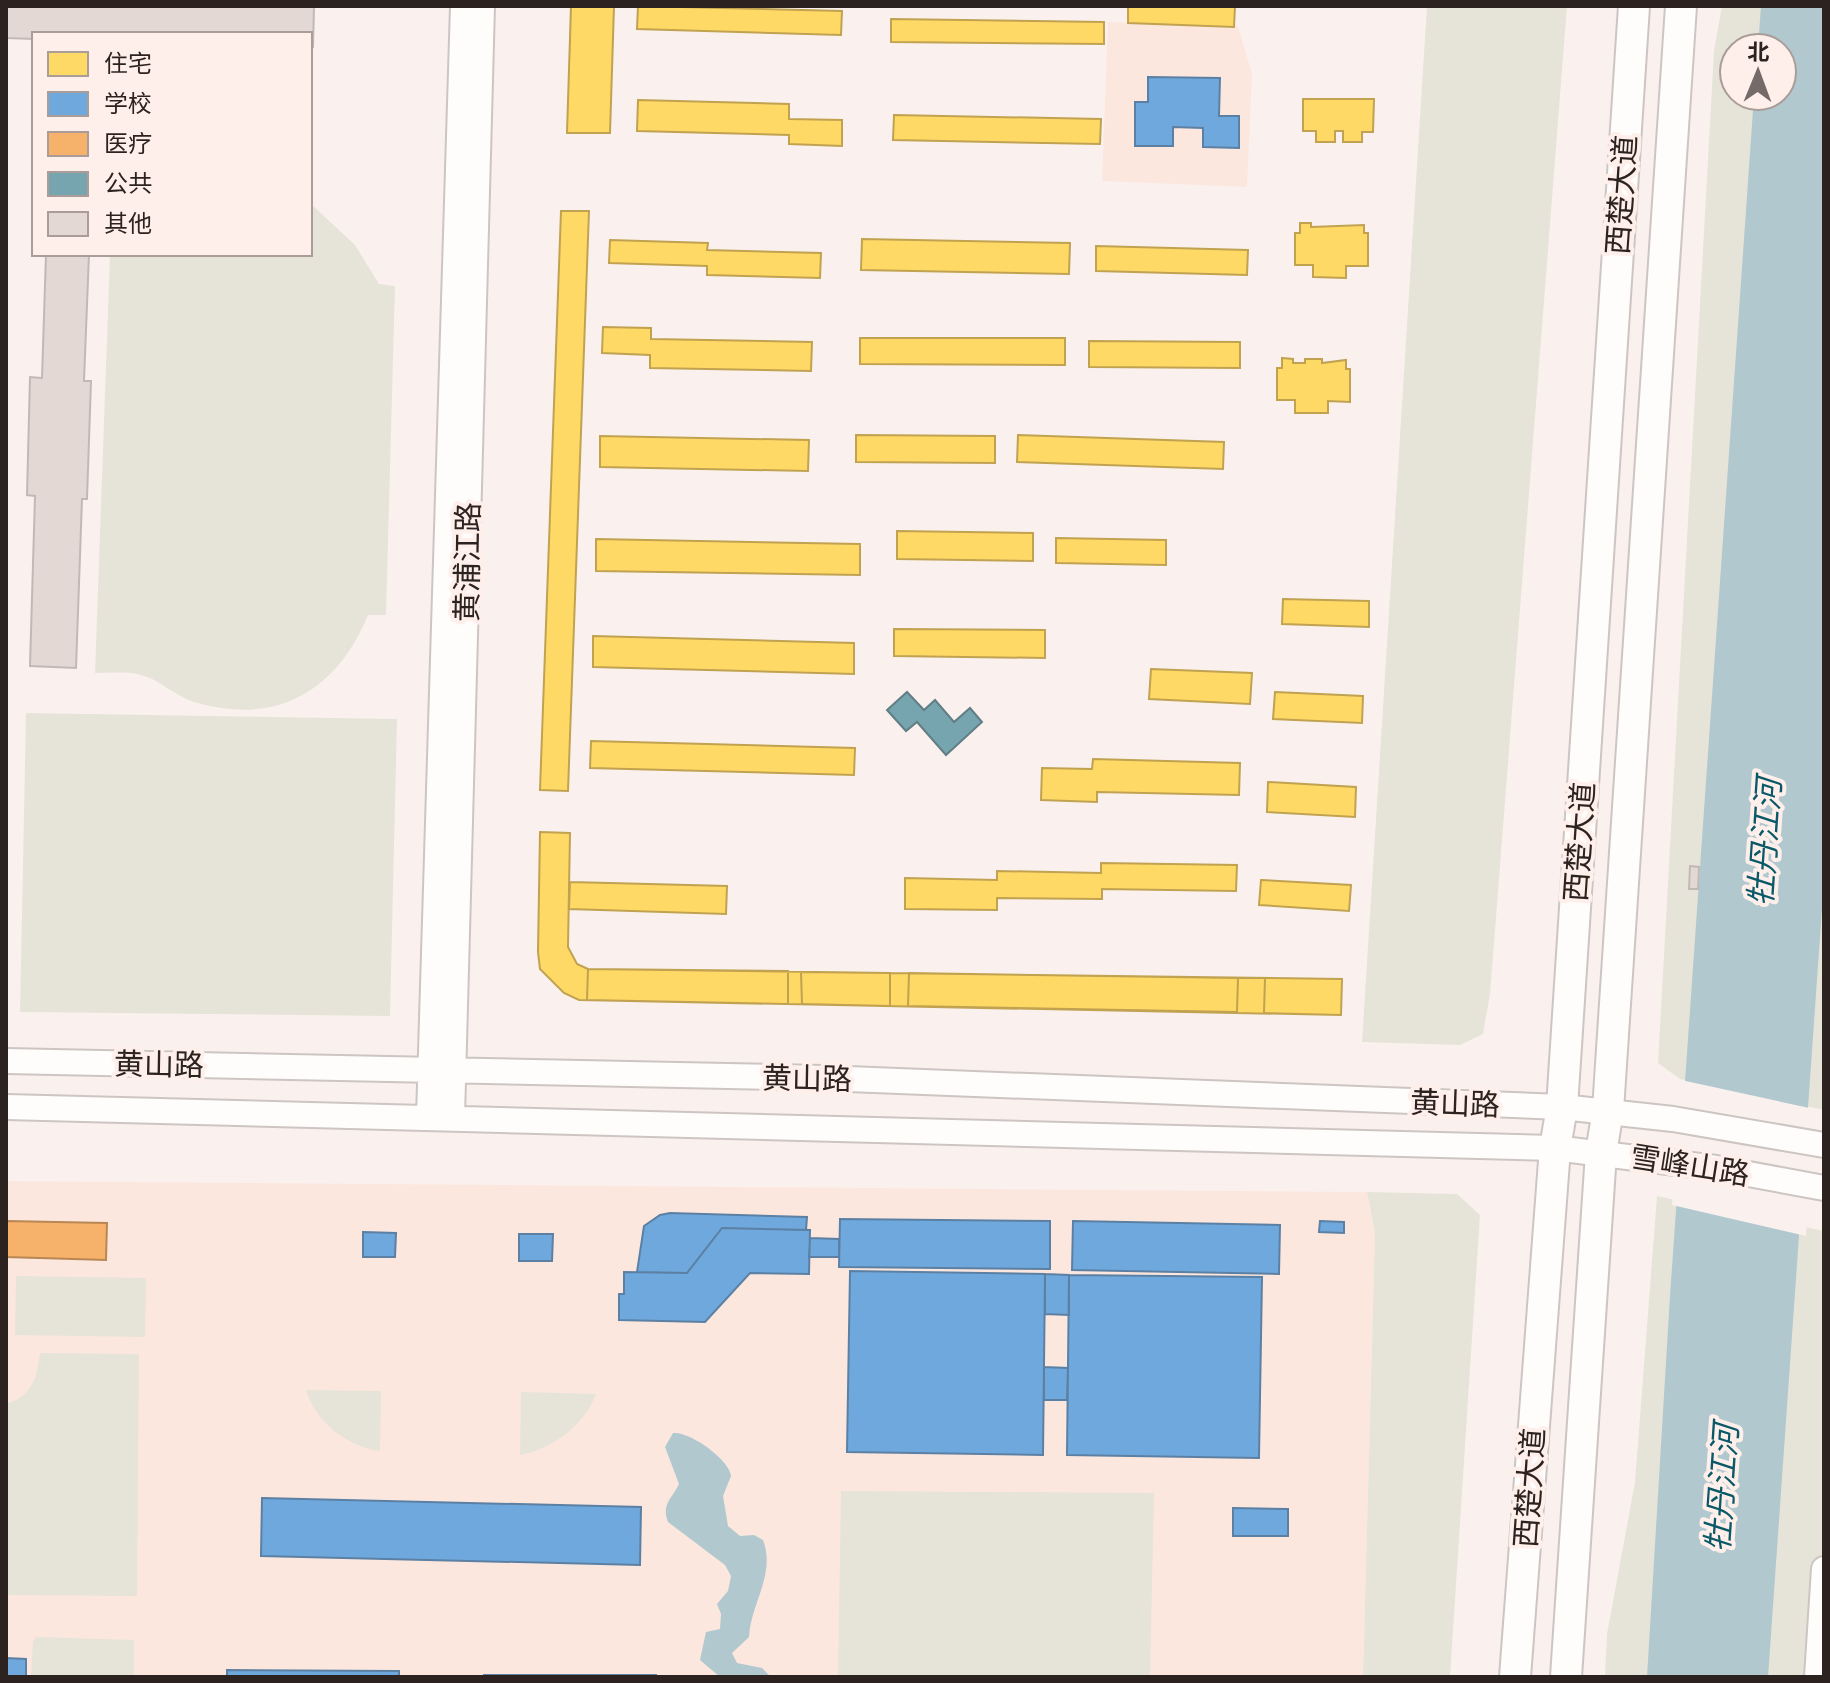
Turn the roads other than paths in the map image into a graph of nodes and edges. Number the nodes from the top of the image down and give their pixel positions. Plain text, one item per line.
1 (463, 6) edge
2 (482, 6) edge
3 (1634, 6) edge
4 (1681, 6) edge
5 (6, 1061) edge
6 (442, 1070) junction
7 (6, 1107) edge
8 (1562, 1107) junction
9 (1608, 1110) junction
10 (440, 1117) junction
11 (1824, 1145) edge
12 (1555, 1148) junction
13 (1601, 1153) junction
14 (1822, 1187) edge
15 (1824, 1569) edge
16 (1515, 1677) edge
17 (1566, 1677) edge
18 (1817, 1677) edge

1 - 6 main road, 黄浦江路
2 - 6 main road, 黄浦江路
3 - 8 highway, 西楚大道
4 - 9 highway, 西楚大道
5 - 6 main road, 黄山路
6 - 8 main road, 黄山路
6 - 10 main road, 黄浦江路
7 - 10 main road, 黄山路
8 - 9 main road, 黄山路
8 - 12 highway, 西楚大道
9 - 11 main road, 雪峰山路
9 - 13 highway, 西楚大道
10 - 12 main road, 黄山路
12 - 13 main road, 雪峰山路
12 - 16 highway, 西楚大道
13 - 14 main road, 雪峰山路
13 - 17 highway, 西楚大道
15 - 18 main road

